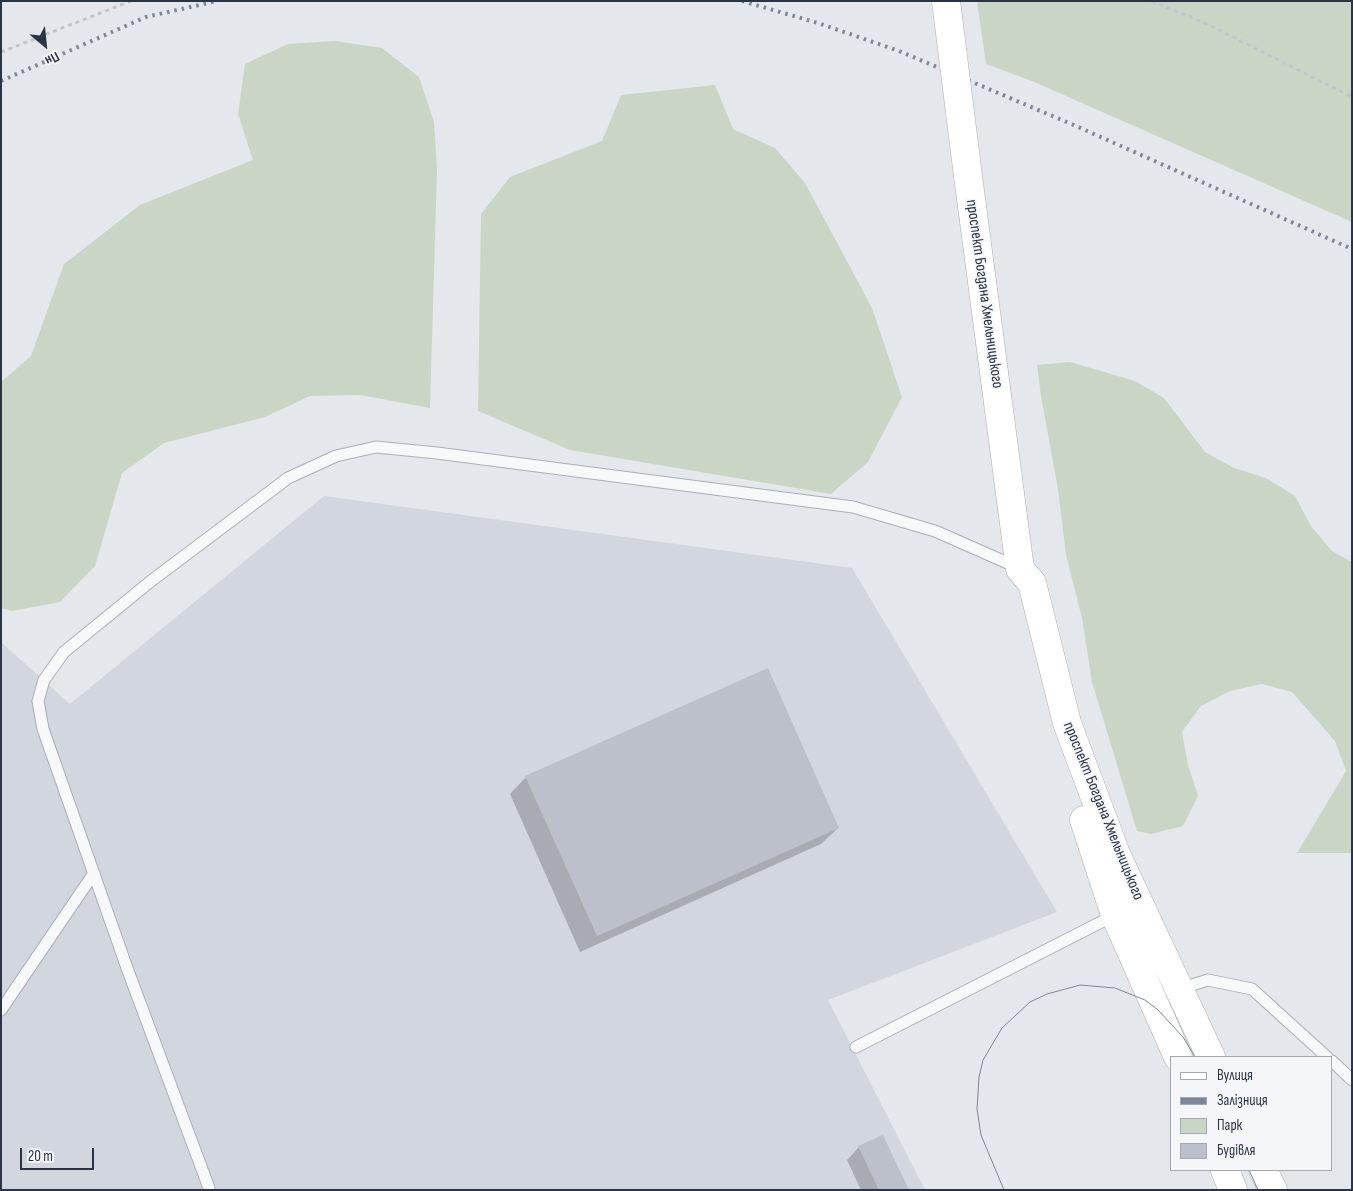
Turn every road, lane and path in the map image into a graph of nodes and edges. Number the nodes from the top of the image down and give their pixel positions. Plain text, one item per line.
1 (131, 1) edge
2 (946, 1) edge
3 (1152, 1) edge
4 (1, 52) edge
5 (1352, 97) edge
6 (1026, 576) junction
7 (94, 873) junction
8 (1127, 910) junction
9 (1179, 989) junction
10 (1, 1010) edge
11 (856, 1046) dead end
12 (1178, 1056) edge
13 (1211, 1056) edge
14 (1326, 1056) edge
15 (1333, 1063) edge
16 (1352, 1080) edge
17 (1225, 1171) edge
18 (1263, 1171) edge
19 (209, 1188) dead end
20 (1233, 1190) edge
21 (1272, 1190) edge

1 - 4 path
2 - 6 main road, проспект Богдана Хмельницького, bridge
3 - 5 path
6 - 7 lane
6 - 8 main road, проспект Богдана Хмельницького
7 - 10 lane
7 - 19 lane
8 - 9 main road, проспект Богдана Хмельницького
8 - 11 lane
8 - 12 main road, проспект Богдана Хмельницького
9 - 13 main road, проспект Богдана Хмельницького
9 - 14 lane
15 - 16 lane
17 - 20 main road
18 - 21 main road

